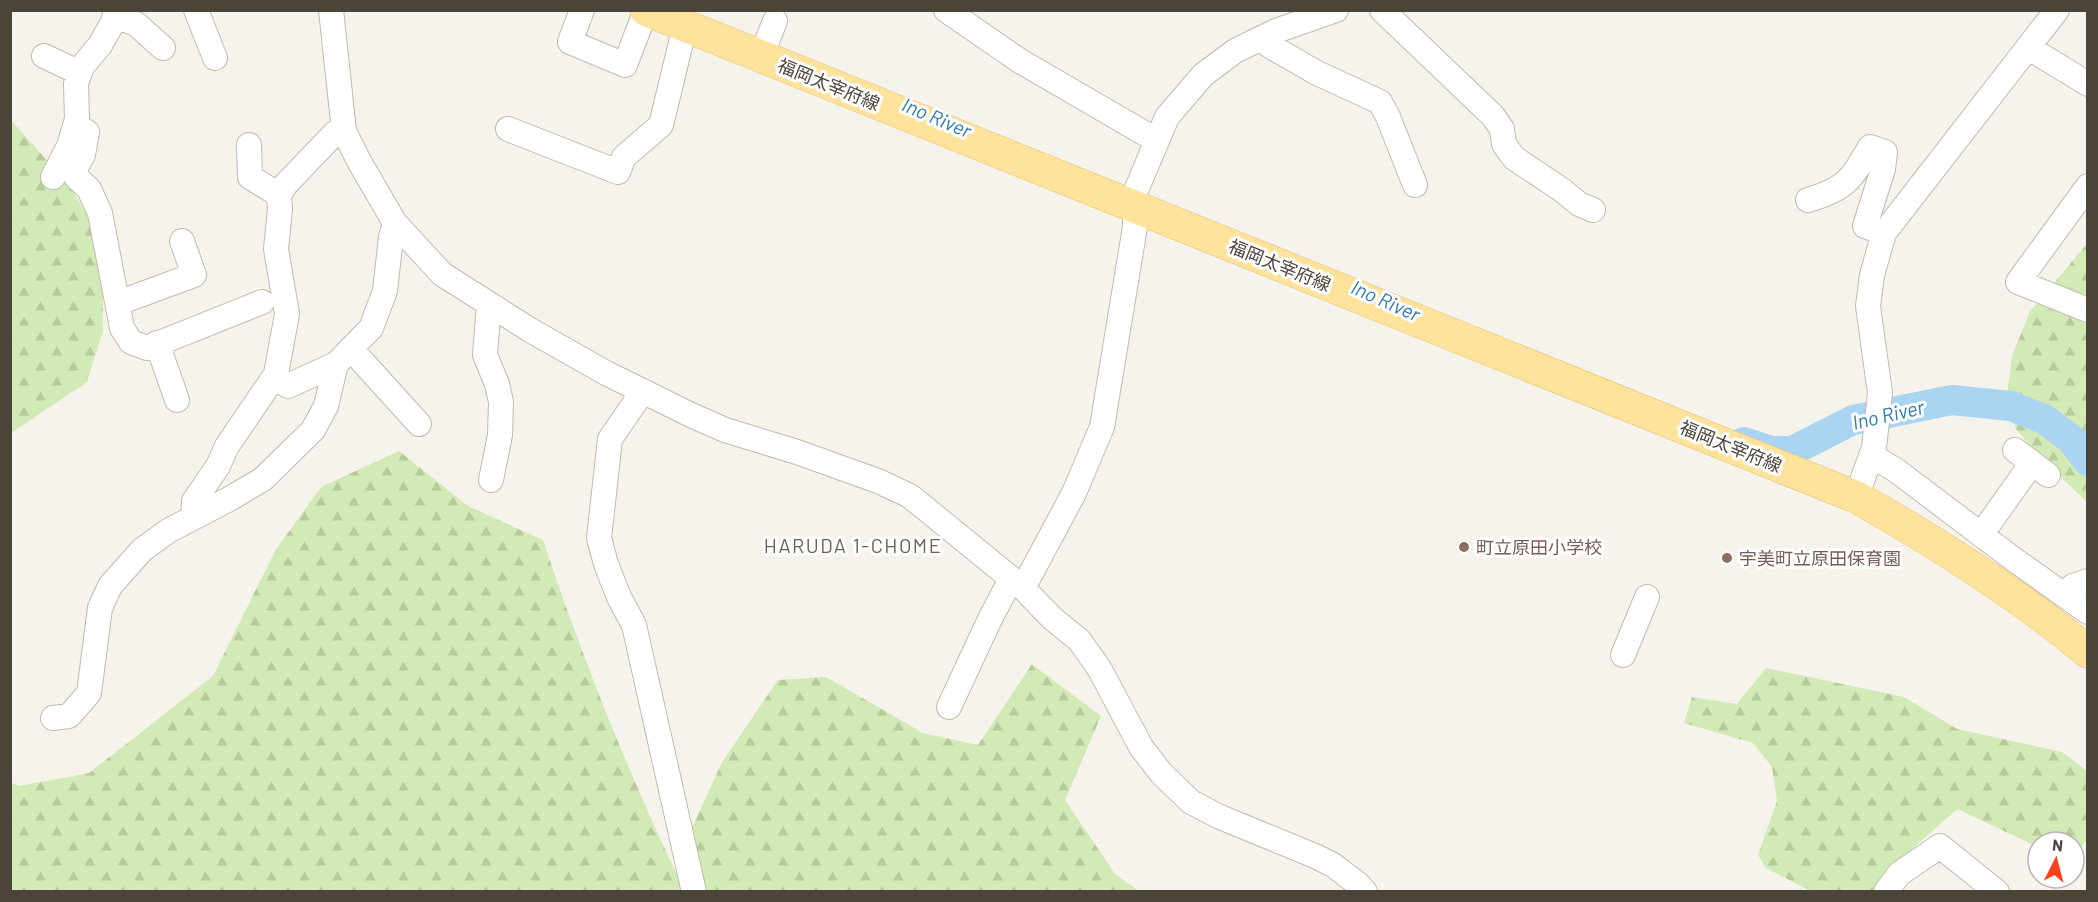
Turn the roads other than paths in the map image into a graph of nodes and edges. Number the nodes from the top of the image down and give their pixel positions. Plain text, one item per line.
1 (196, 10) edge
2 (331, 10) edge
3 (582, 10) edge
4 (646, 10) edge
5 (946, 10) edge
6 (1336, 10) edge
7 (1382, 10) edge
8 (2057, 10) edge
9 (116, 13) edge
10 (1304, 16) edge
11 (775, 21) dead end
12 (685, 26) junction
13 (1262, 38) junction
14 (163, 48) dead end
15 (2030, 48) junction
16 (762, 53) junction
17 (44, 56) dead end
18 (215, 58) dead end
19 (80, 73) junction
20 (2088, 84) edge
21 (75, 125) junction
22 (508, 129) dead end
23 (344, 131) junction
24 (1156, 140) junction
25 (249, 145) dead end
26 (53, 177) dead end
27 (1415, 185) dead end
28 (2088, 186) edge
29 (279, 195) junction
30 (1808, 200) dead end
31 (1135, 207) junction
32 (1593, 210) dead end
33 (395, 223) junction
34 (1884, 233) junction
35 (182, 242) dead end
36 (262, 302) dead end
37 (118, 303) junction
38 (489, 303) junction
39 (2088, 310) edge
40 (157, 343) junction
41 (344, 357) junction
42 (274, 376) junction
43 (643, 391) junction
44 (177, 400) dead end
45 (419, 424) dead end
46 (1871, 455) junction
47 (2032, 463) dead end
48 (491, 480) dead end
49 (1856, 497) junction
50 (193, 517) junction
51 (1981, 535) junction
52 (2088, 581) edge
53 (1017, 583) junction
54 (2064, 595) junction
55 (1647, 597) dead end
56 (2088, 612) edge
57 (2088, 652) edge
58 (1623, 655) dead end
59 (949, 707) dead end
60 (53, 718) dead end
61 (694, 891) edge
62 (1365, 891) edge
63 (1886, 891) edge
64 (1997, 891) edge

1 - 18 street
2 - 23 street
3 - 4 street
4 - 12 main road, 福岡太宰府線
5 - 24 street
6 - 10 street
7 - 32 street
8 - 15 street
9 - 14 street
9 - 19 street
10 - 13 street
11 - 16 street
12 - 16 main road, 福岡太宰府線
12 - 22 street
13 - 24 street
13 - 27 street
15 - 20 street
15 - 34 street
16 - 31 main road, 福岡太宰府線
17 - 19 street
19 - 21 street
21 - 26 street
21 - 37 street
23 - 29 street
23 - 33 street
24 - 31 street
25 - 29 street
28 - 39 street
29 - 42 street
30 - 34 street
31 - 49 main road, 福岡太宰府線
31 - 53 street
33 - 38 street
33 - 41 street
34 - 46 street
35 - 37 street
36 - 40 street
37 - 40 street
38 - 43 street
38 - 48 street
40 - 44 street
41 - 42 street
41 - 45 street
41 - 50 street
42 - 50 street
43 - 53 street
43 - 61 street
46 - 49 street
46 - 51 street
47 - 51 street
49 - 57 main road, 福岡太宰府線
50 - 60 street
51 - 54 street
52 - 54 street
53 - 59 street
53 - 62 street
54 - 56 street
55 - 58 street
63 - 64 street

